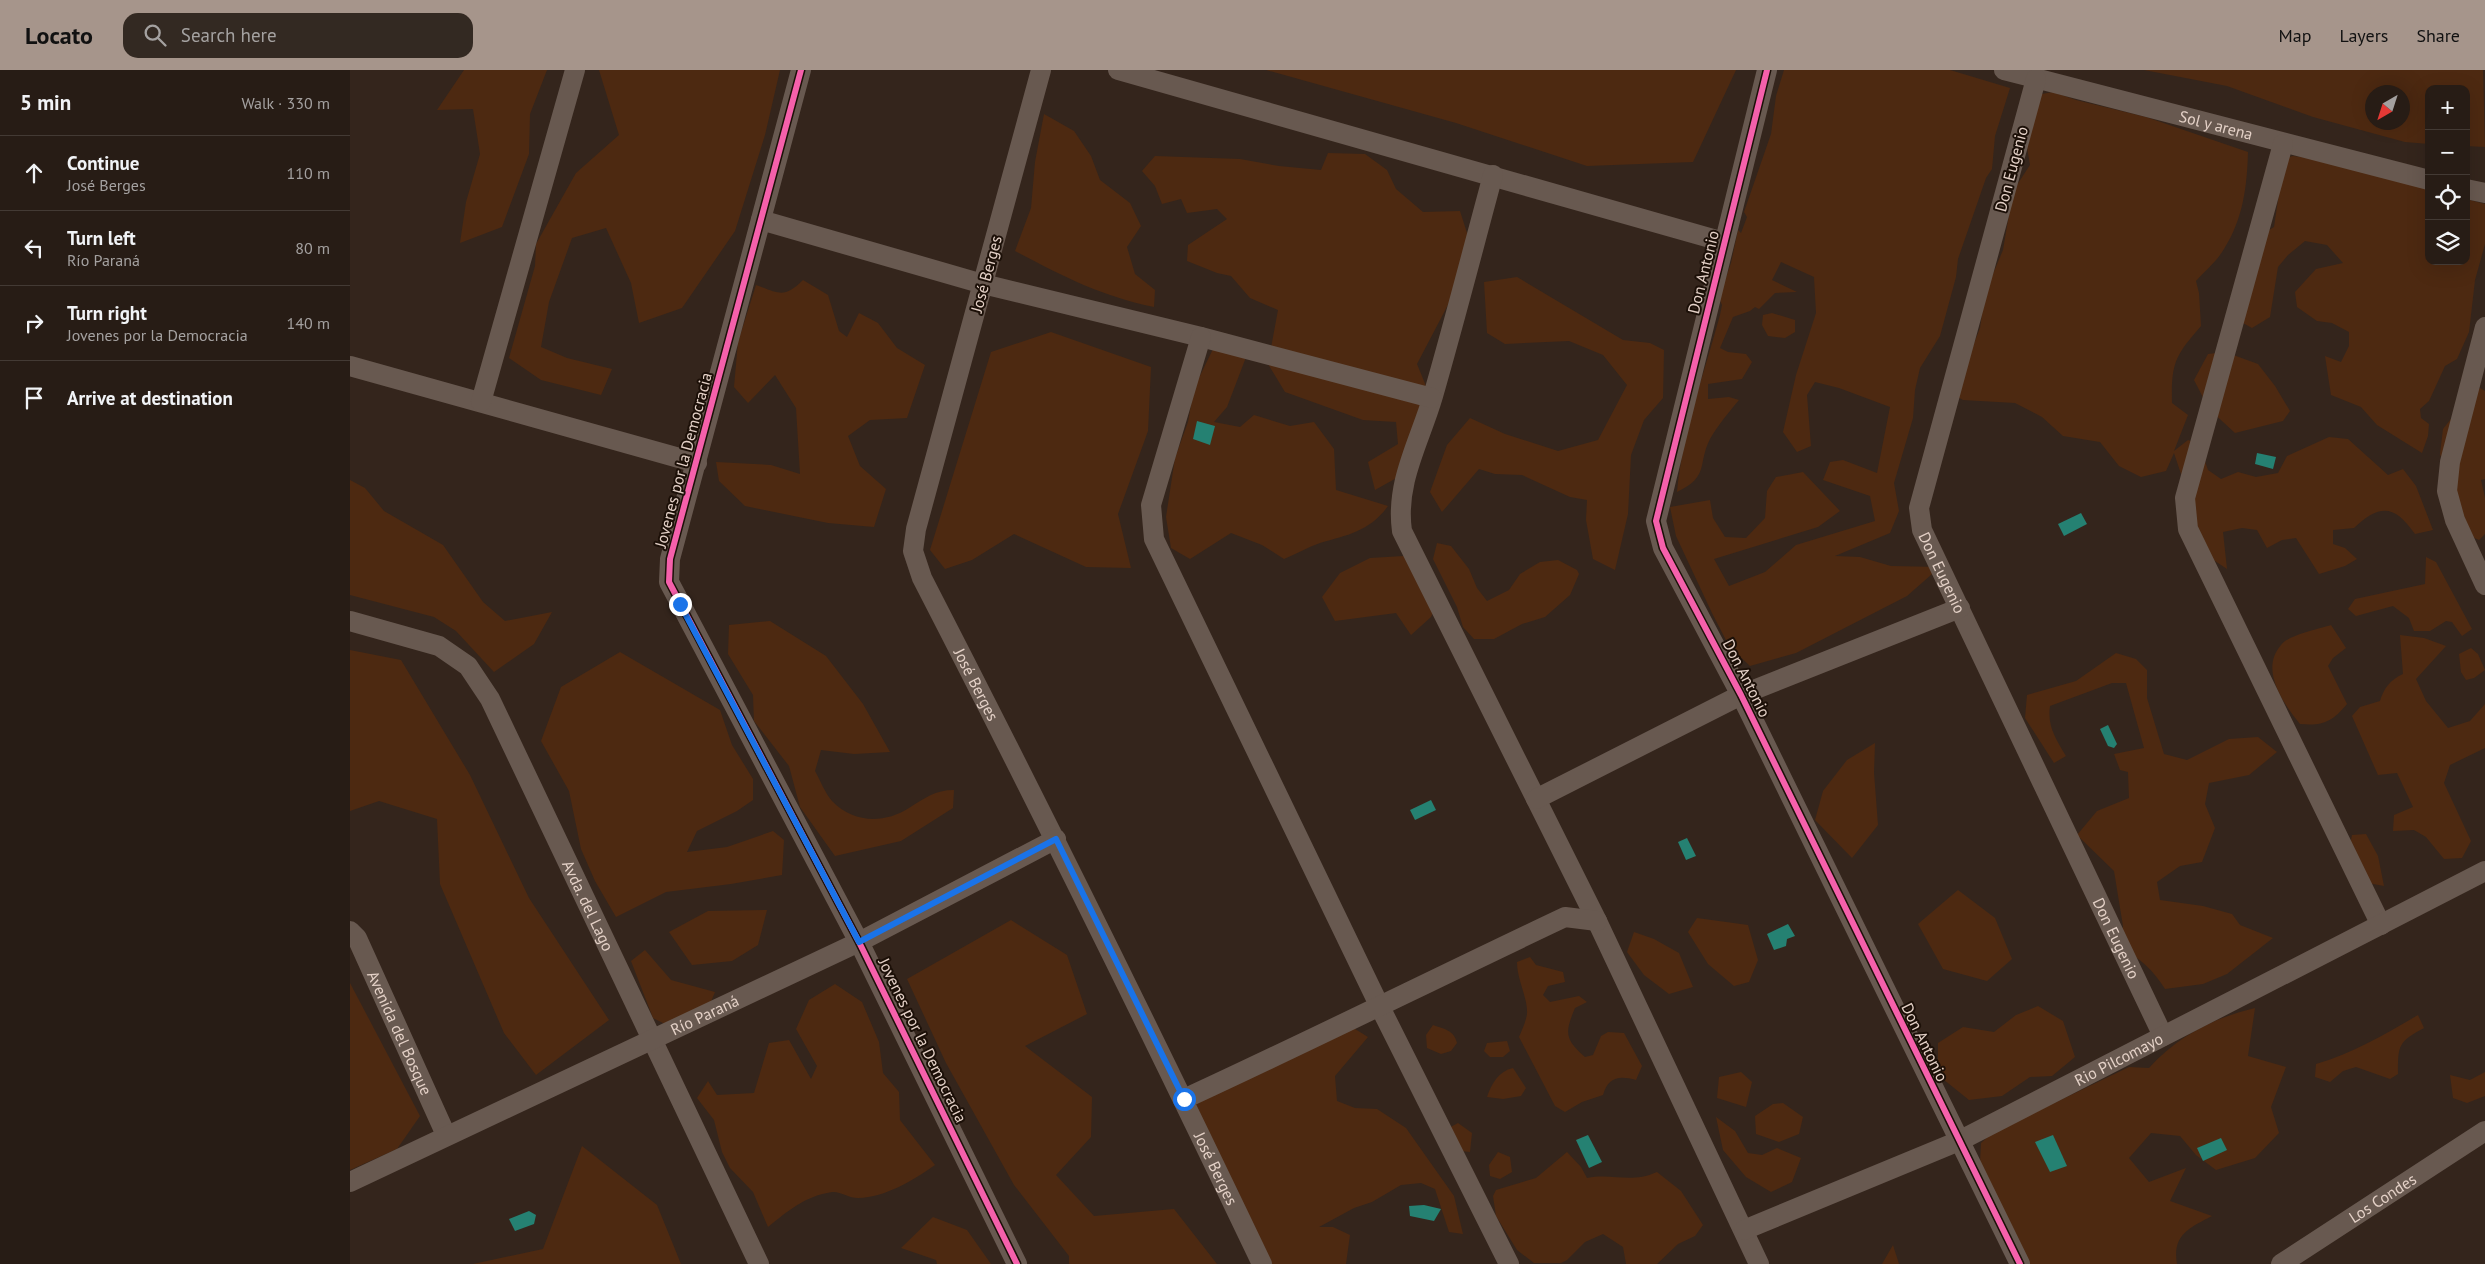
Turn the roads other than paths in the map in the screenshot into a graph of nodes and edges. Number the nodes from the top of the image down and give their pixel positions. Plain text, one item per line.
1 (575, 70) edge
2 (801, 70) edge
3 (1041, 70) edge
4 (1118, 70) edge
5 (1767, 70) edge
6 (2004, 70) edge
7 (2036, 79) junction
8 (2282, 144) junction
9 (1494, 176) junction
10 (2425, 179) edge
11 (2470, 190) edge
12 (2485, 194) edge
13 (761, 220) junction
14 (1724, 242) junction
15 (983, 284) junction
16 (2485, 327) edge
17 (1201, 337) junction
18 (350, 366) edge
19 (1432, 398) junction
20 (481, 402) junction
21 (697, 462) junction
22 (2485, 585) edge
23 (1960, 608) junction
24 (350, 621) edge
25 (1741, 695) junction
26 (1536, 799) junction
27 (1056, 839) junction
28 (2485, 871) edge
29 (1582, 889) junction
30 (1565, 917) junction
31 (1597, 921) junction
32 (2380, 924) junction
33 (350, 931) edge
34 (859, 942) junction
35 (1379, 1005) junction
36 (2163, 1036) junction
37 (652, 1040) junction
38 (1184, 1099) junction
39 (2485, 1131) edge
40 (446, 1135) junction
41 (1958, 1141) junction
42 (350, 1182) edge
43 (1744, 1230) junction
44 (760, 1264) edge
45 (1017, 1264) edge
46 (1262, 1264) edge
47 (1510, 1264) edge
48 (1759, 1264) edge
49 (2020, 1264) edge
50 (2281, 1264) edge

1 - 20 street
2 - 13 street, Jovenes por la Democracia
3 - 15 street, José Berges
4 - 9 street
5 - 14 street, Don Antonio
6 - 7 street, Sol y arena
7 - 8 street, Sol y arena
7 - 23 street, Don Eugenio
8 - 10 street, Sol y arena
8 - 32 street
9 - 14 street
9 - 19 street
11 - 12 street
13 - 15 street
13 - 21 street, Jovenes por la Democracia
14 - 25 street, Don Antonio
15 - 17 street
15 - 27 street, José Berges
16 - 22 street
17 - 19 street
17 - 35 street
18 - 20 street
19 - 26 street
20 - 21 street
21 - 34 street, Jovenes por la Democracia
23 - 25 street
23 - 36 street, Don Eugenio
24 - 37 street, Avda. del Lago
25 - 26 street
25 - 41 street, Don Antonio
26 - 29 street
27 - 34 street, Río Paraná
27 - 38 street, José Berges
28 - 32 street, Rio Pilcomayo
29 - 30 street
29 - 31 street
30 - 31 street
30 - 35 street
31 - 43 street
32 - 36 street, Rio Pilcomayo
33 - 40 street, Avenida del Bosque
34 - 37 street, Río Paraná
34 - 45 street, Jovenes por la Democracia
35 - 38 street
35 - 47 street
36 - 41 street, Rio Pilcomayo
37 - 40 street, Río Paraná
37 - 44 street, Avda. del Lago
38 - 46 street, José Berges
39 - 50 street, Los Condes
40 - 42 street, Río Paraná
41 - 43 street, Rio Pilcomayo
41 - 49 street, Don Antonio
43 - 48 street

